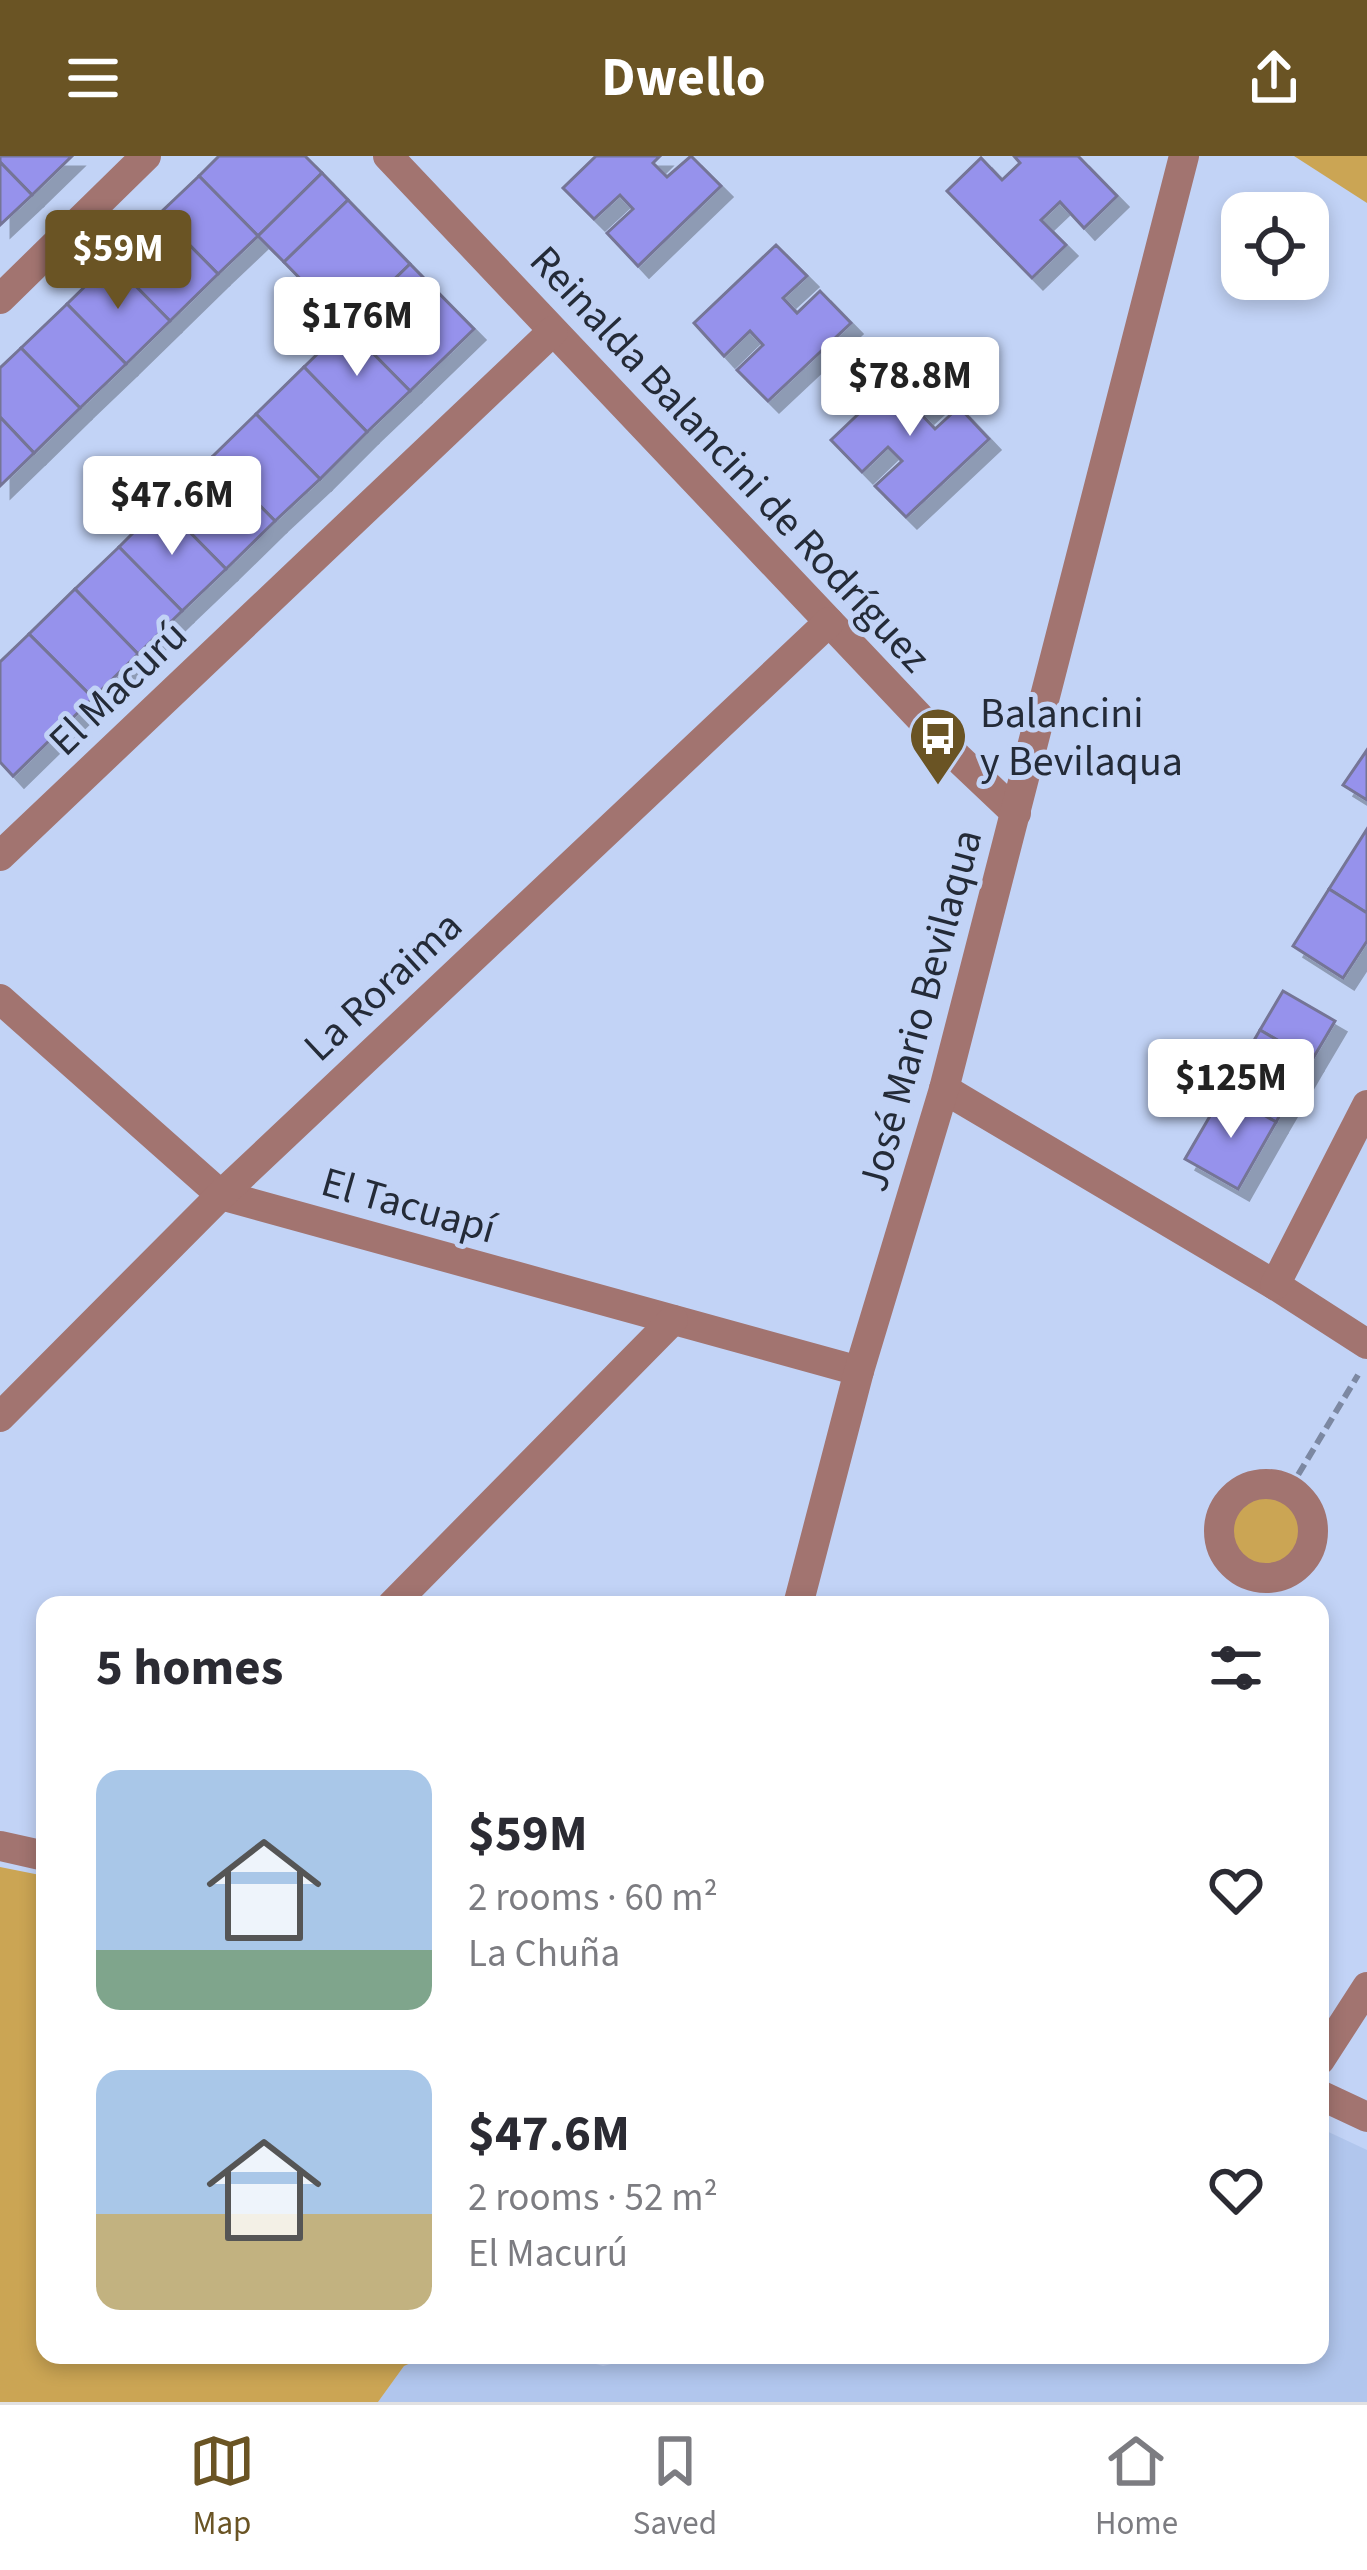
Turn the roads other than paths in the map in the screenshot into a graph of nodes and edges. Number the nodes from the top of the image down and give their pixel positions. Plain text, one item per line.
1 (146, 156) edge
2 (388, 156) edge
3 (1176, 161) edge
4 (0, 299) edge
5 (553, 331) junction
6 (829, 622) junction
7 (1016, 813) junction
8 (0, 856) edge
9 (0, 999) edge
10 (944, 1089) junction
11 (1367, 1105) edge
12 (221, 1195) junction
13 (1274, 1285) junction
14 (673, 1321) junction
15 (1367, 1344) edge
16 (859, 1371) junction
17 (0, 1417) edge
18 (1280, 1577) junction
19 (401, 1596) edge
20 (800, 1596) edge
21 (1268, 1596) edge
22 (0, 1846) edge
23 (36, 1854) edge
24 (1367, 1987) edge
25 (1329, 2046) edge
26 (1329, 2099) edge
27 (1367, 2117) edge

1 - 4 street
2 - 5 street, Reinalda Balancini de Rodríguez
3 - 7 street, José Mario Bevilaqua
5 - 6 street, Reinalda Balancini de Rodríguez
5 - 8 street, El Macurú
6 - 7 street, Reinalda Balancini de Rodríguez
6 - 12 street, La Roraima
7 - 10 street, José Mario Bevilaqua
9 - 12 street, El Tacuapí
10 - 13 street
10 - 16 street, José Mario Bevilaqua
11 - 13 street
12 - 14 street, El Tacuapí
12 - 17 street, La Roraima
13 - 15 street
14 - 16 street, El Tacuapí
14 - 19 street
16 - 20 street, José Mario Bevilaqua
18 - 18 street
18 - 21 street
22 - 23 street
24 - 25 street
26 - 27 street

